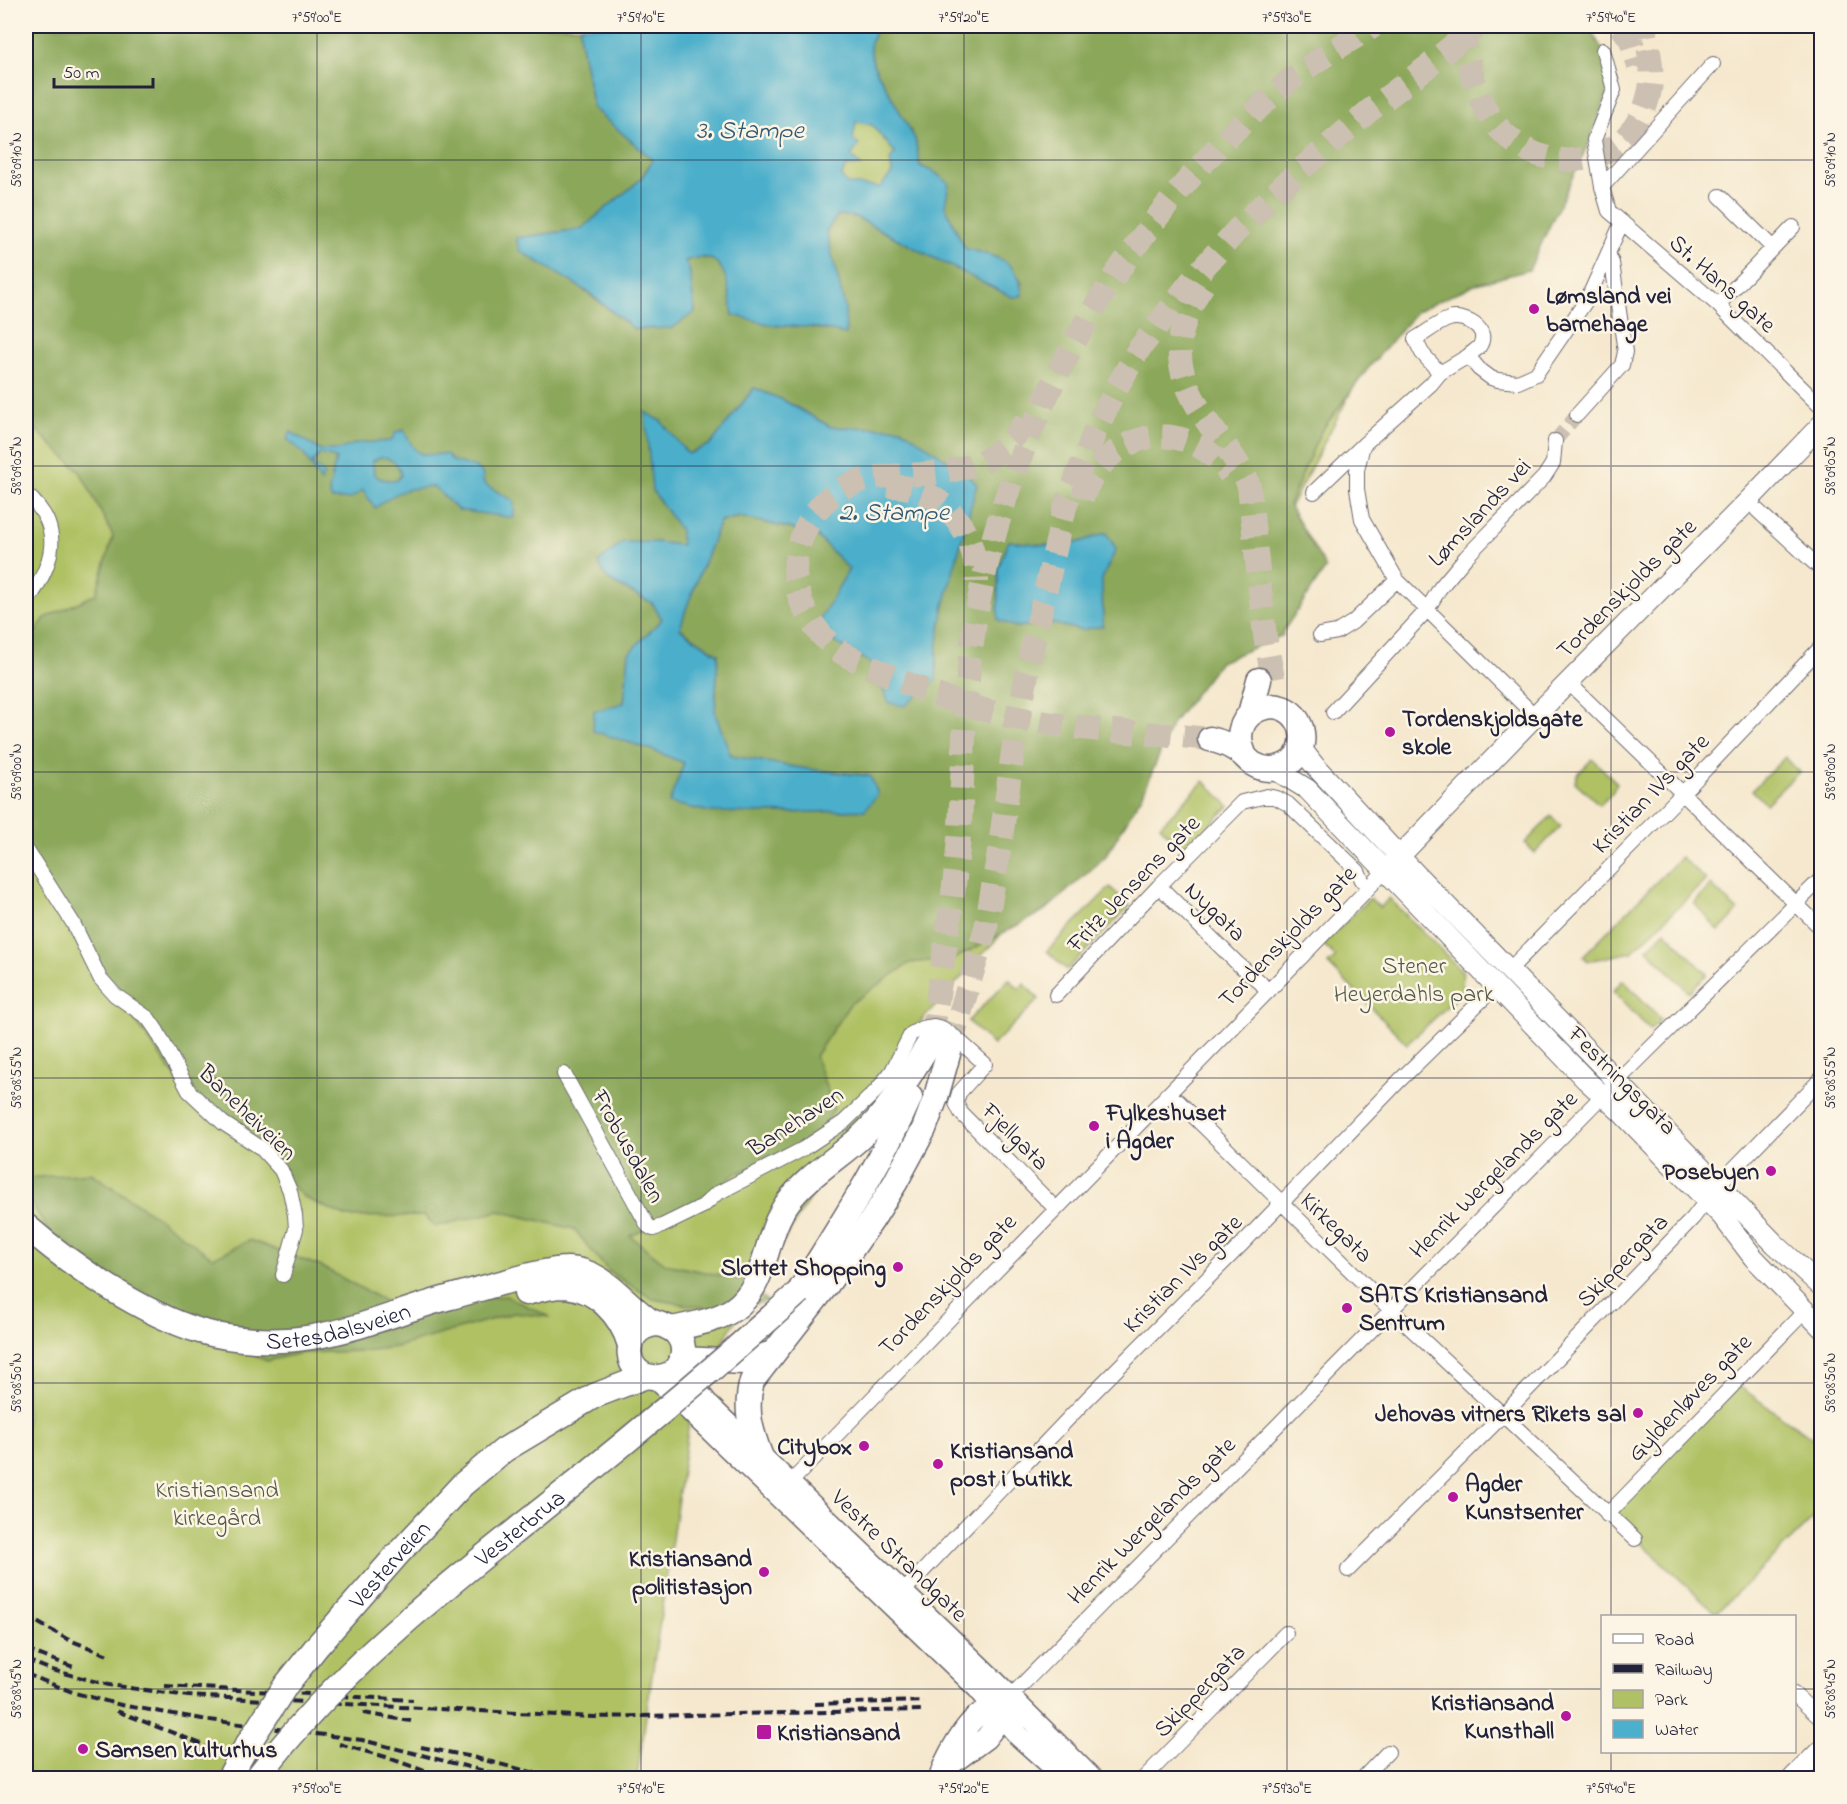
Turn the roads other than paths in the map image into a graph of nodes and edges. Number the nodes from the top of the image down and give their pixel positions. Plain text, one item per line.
1 (1603, 50) dead end
2 (1713, 64) dead end
3 (1602, 187) junction
4 (1720, 196) dead end
5 (1622, 222) junction
6 (1793, 227) dead end
7 (1773, 248) junction
8 (1608, 253) junction
9 (1718, 305) junction
10 (1468, 356) junction
11 (1440, 373) junction
12 (1821, 408) edge
13 (1577, 414) tunnel mouth
14 (1821, 424) edge
15 (1555, 441) tunnel mouth
16 (1363, 445) junction
17 (1314, 492) dead end
18 (26, 494) edge
19 (1756, 510) dead end
20 (1821, 570) edge
21 (1397, 580) junction
22 (26, 603) edge
23 (1427, 610) junction
24 (1320, 635) dead end
25 (1821, 646) edge
26 (1569, 683) junction
27 (1286, 710) junction
28 (1333, 712) dead end
29 (1535, 716) junction
30 (1247, 718) junction
31 (1301, 748) junction
32 (1244, 754) junction
33 (1274, 769) junction
34 (1682, 794) junction
35 (26, 849) edge
36 (1393, 863) junction
37 (1821, 878) edge
38 (1362, 880) dead end
39 (1159, 886) junction
40 (1796, 903) junction
41 (1821, 929) edge
42 (1510, 969) junction
43 (1496, 986) junction
44 (1268, 992) junction
45 (1056, 995) dead end
46 (941, 1043) junction
47 (985, 1064) joint
48 (564, 1074) dead end
49 (1821, 1078) edge
50 (1618, 1082) junction
51 (1166, 1095) junction
52 (1603, 1095) junction
53 (1712, 1192) junction
54 (1282, 1204) junction
55 (1056, 1209) junction
56 (26, 1226) edge
57 (662, 1226) joint
58 (26, 1244) edge
59 (283, 1275) dead end
60 (1821, 1287) edge
61 (1391, 1310) junction
62 (1805, 1311) junction
63 (664, 1326) junction
64 (1821, 1328) edge
65 (629, 1350) junction
66 (773, 1353) junction
67 (680, 1362) junction
68 (651, 1377) junction
69 (594, 1396) junction
70 (1503, 1415) junction
71 (762, 1460) junction
72 (789, 1484) junction
73 (1607, 1515) junction
74 (1635, 1539) dead end
75 (1348, 1570) dead end
76 (902, 1593) junction
77 (1286, 1633) dead end
78 (1796, 1697) edge
79 (1003, 1704) junction
80 (1821, 1720) edge
81 (1821, 1749) edge
82 (1388, 1752) dead end
83 (941, 1774) edge
84 (229, 1779) edge
85 (256, 1779) edge
86 (1066, 1779) edge
87 (1091, 1779) edge
88 (1144, 1779) edge
89 (1363, 1779) edge
90 (1793, 1779) edge

1 - 3 street, St. Hans gate
2 - 3 street
3 - 5 street, St. Hans gate
4 - 7 street
5 - 8 street
5 - 9 street, St. Hans gate
6 - 7 street
7 - 9 street
8 - 10 street
8 - 13 street
9 - 12 street, St. Hans gate
10 - 11 street
10 - 11 street
11 - 16 street
14 - 26 main road, Tordenskjolds gate
15 - 23 street, Lømslands vei
16 - 17 street
16 - 21 street, Lømslands vei
18 - 22 street
19 - 20 street
21 - 23 street, Lømslands vei
21 - 24 street
23 - 28 street, Lømslands vei
23 - 29 street, Lømslands vei
25 - 34 street, Kristian IVs gate
26 - 29 main road, Tordenskjolds gate
26 - 34 street
27 - 30 highway
27 - 30 highway
27 - 31 highway
29 - 36 main road, Tordenskjolds gate
30 - 32 highway
30 - 32 highway
31 - 33 highway
31 - 36 main road
32 - 33 highway
33 - 36 main road
34 - 40 street
34 - 42 street, Kristian IVs gate
35 - 59 street, Baneheiveien
36 - 42 main road, Festningsgata
36 - 43 main road, Festningsgata
36 - 44 street, Tordenskjolds gate
37 - 40 street, Henrik Wergelands gate
38 - 39 street, Fritz Jensens gate
39 - 44 street, Nygata
39 - 45 street, Fritz Jensens gate
40 - 41 street
40 - 50 street, Henrik Wergelands gate
42 - 50 main road, Festningsgata
43 - 52 main road, Festningsgata
43 - 54 street, Kristian IVs gate
44 - 51 street, Tordenskjolds gate
46 - 63 highway
46 - 66 highway
46 - 85 highway, Vesterbrua, bridge
47 - 55 street, Fjellgata
47 - 57 street, Banehaven
48 - 57 street, Frobusdalen
49 - 53 street, Skippergata
50 - 52 street, Henrik Wergelands gate
50 - 53 main road, Festningsgata
51 - 54 street, Kirkegata
51 - 55 street, Tordenskjolds gate
52 - 53 main road, Festningsgata
52 - 61 street, Henrik Wergelands gate
53 - 60 main road, Festningsgata
53 - 62 main road, Festningsgata
53 - 70 street, Skippergata
54 - 61 street, Kirkegata
54 - 76 street, Kristian IVs gate
55 - 72 street, Tordenskjolds gate
56 - 63 highway, Setesdalsveien
58 - 65 highway, Setesdalsveien
61 - 70 street, Kirkegata
61 - 79 street, Henrik Wergelands gate
62 - 64 main road, Festningsgata
62 - 73 street, Gyldenløves gate
63 - 65 highway
63 - 67 highway
65 - 68 highway
65 - 69 highway, Vesterveien
66 - 67 highway
66 - 71 highway
67 - 68 highway
67 - 71 main road, Vestre Strandgate
68 - 69 highway, Vesterveien
68 - 79 main road, Vestre Strandgate
69 - 84 highway, Vesterveien, bridge
70 - 73 street, Kirkegata
70 - 75 street, Skippergata
71 - 72 main road, Vestre Strandgate
72 - 76 main road, Vestre Strandgate
73 - 74 street, Kirkegata
76 - 79 main road, Vestre Strandgate
77 - 88 street, Skippergata
78 - 80 street
79 - 83 main road
79 - 86 main road, Vestre Strandgate
79 - 87 main road, Vestre Strandgate
81 - 90 main road
82 - 89 street

